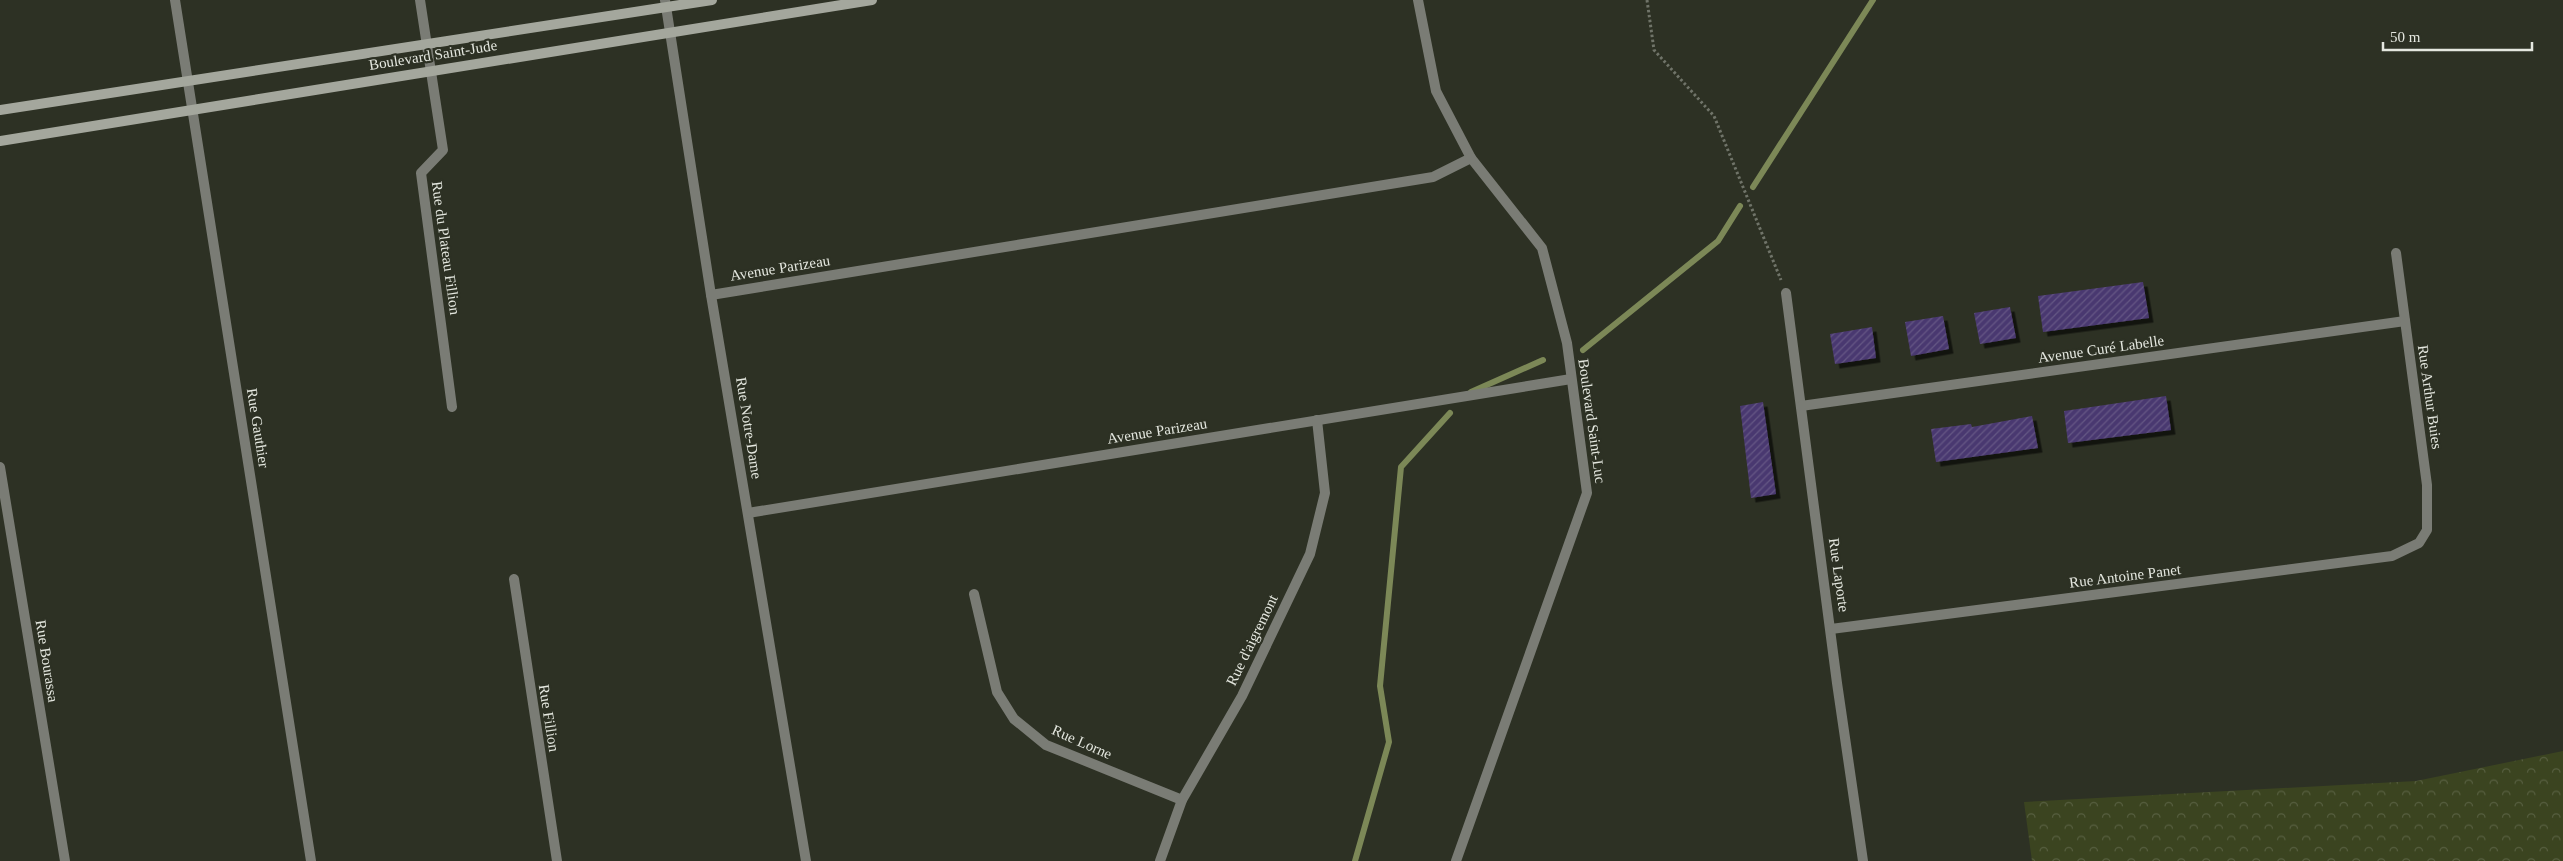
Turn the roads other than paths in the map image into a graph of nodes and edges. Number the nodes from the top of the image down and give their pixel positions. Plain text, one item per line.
1 (175, 0) edge
2 (420, 0) edge
3 (712, 0) edge
4 (872, 0) edge
5 (1418, 0) edge
6 (666, 4) edge
7 (670, 32) junction
8 (427, 44) junction
9 (432, 71) junction
10 (188, 81) junction
11 (0, 110) edge
12 (192, 110) junction
13 (0, 141) edge
14 (1471, 158) junction
15 (2396, 253) dead end
16 (1786, 293) road end
17 (711, 295) junction
18 (2405, 321) junction
19 (1572, 379) junction
20 (1801, 406) junction
21 (452, 408) dead end
22 (1317, 420) junction
23 (0, 467) edge
24 (748, 513) junction
25 (2419, 543) joint
26 (514, 579) dead end
27 (974, 594) dead end
28 (1831, 629) junction
29 (1182, 800) junction
30 (64, 861) edge
31 (311, 861) edge
32 (557, 861) edge
33 (806, 861) edge
34 (1160, 861) edge
35 (1456, 861) edge
36 (1863, 861) edge

1 - 10 street, Rue Gauthier
2 - 8 street
3 - 6 street, Boulevard Saint-Jude
4 - 7 street, Boulevard Saint-Jude
5 - 14 street, Boulevard Saint-Luc
6 - 7 street, Rue Notre-Dame
6 - 8 street, Boulevard Saint-Jude
7 - 9 street, Boulevard Saint-Jude
7 - 17 street, Rue Notre-Dame
8 - 9 street
8 - 10 street, Boulevard Saint-Jude
9 - 12 street, Boulevard Saint-Jude
9 - 21 street, Rue du Plateau Fillion
10 - 11 street, Boulevard Saint-Jude
10 - 12 street, Rue Gauthier
12 - 13 street, Boulevard Saint-Jude
12 - 31 street, Rue Gauthier
14 - 17 street, Avenue Parizeau
14 - 19 street, Boulevard Saint-Luc
15 - 18 street, Rue Arthur Buies
16 - 20 street, Rue Laporte
17 - 24 street, Rue Notre-Dame
18 - 20 street, Avenue Curé Labelle
18 - 25 street, Rue Arthur Buies
19 - 22 street, Avenue Parizeau
19 - 35 street, Boulevard Saint-Luc
20 - 28 street, Rue Laporte
22 - 24 street, Avenue Parizeau
22 - 29 street, Rue d'aigremont
23 - 30 street, Rue Bourassa
24 - 33 street, Rue Notre-Dame
25 - 28 street, Rue Antoine Panet
26 - 32 street, Rue Fillion
27 - 29 street, Rue Lorne
28 - 36 street, Rue Laporte
29 - 34 street, Rue d'aigremont

